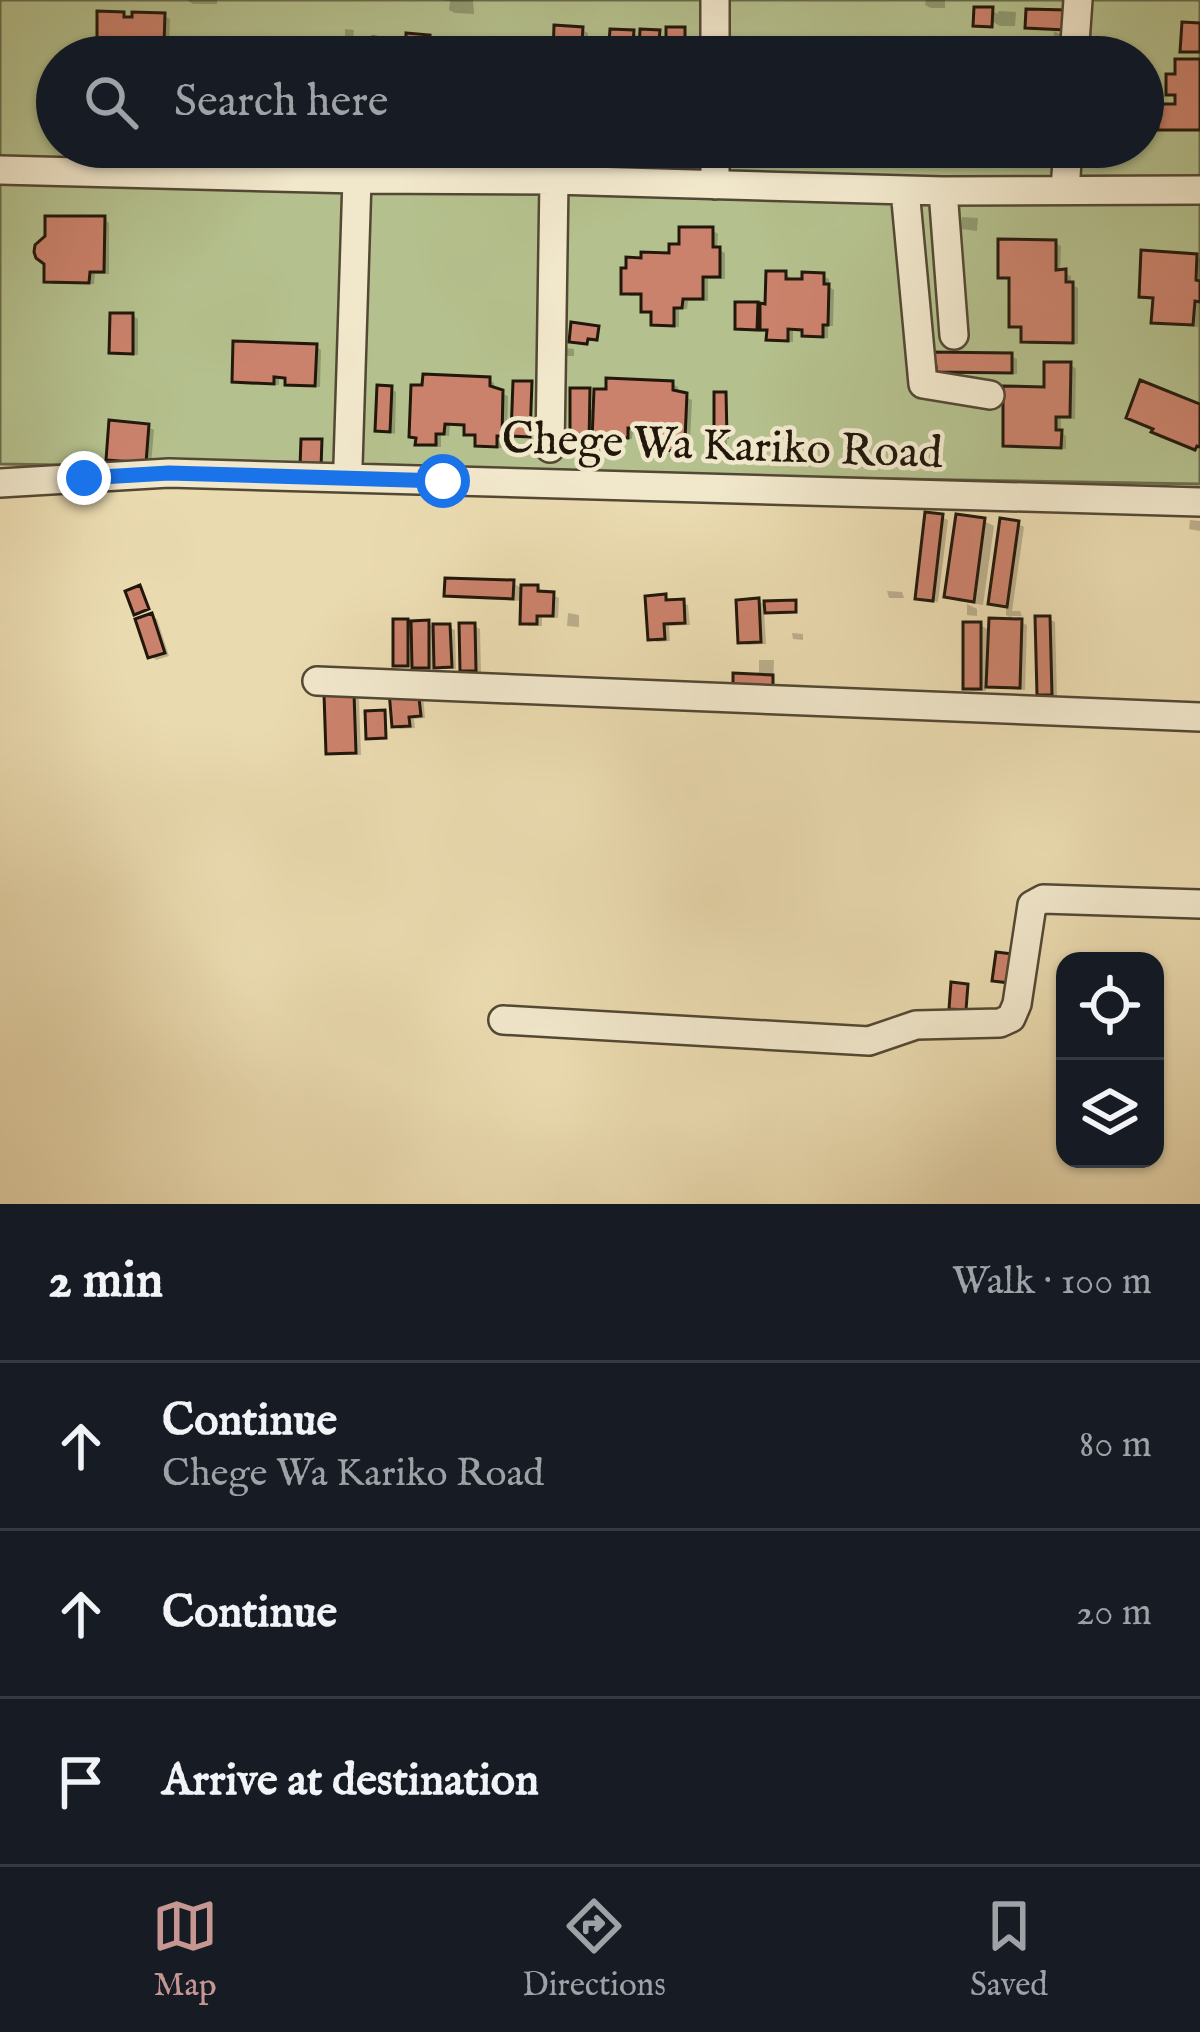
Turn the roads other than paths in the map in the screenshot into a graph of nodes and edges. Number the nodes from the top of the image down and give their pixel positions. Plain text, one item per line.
1 (716, 0) edge
2 (1078, 0) edge
3 (716, 36) edge
4 (1075, 36) edge
5 (715, 168) edge
6 (1067, 168) edge
7 (0, 170) edge
8 (357, 178) junction
9 (554, 180) junction
10 (715, 185) junction
11 (904, 190) junction
12 (1065, 190) junction
13 (1200, 190) edge
14 (943, 191) junction
15 (954, 335) dead end
16 (990, 395) dead end
17 (550, 448) dead end
18 (348, 465) dead end
19 (0, 483) edge
20 (1200, 502) edge
21 (317, 681) dead end
22 (1200, 717) edge
23 (1200, 904) edge
24 (503, 1020) dead end

1 - 3 street
2 - 4 street
5 - 10 street
6 - 12 street
7 - 8 street
8 - 9 street
8 - 18 street
9 - 10 street
9 - 17 street
10 - 11 street
11 - 14 street
11 - 16 street
12 - 13 street
12 - 14 street
14 - 15 street
19 - 20 street, Chege Wa Kariko Road
21 - 22 street
23 - 24 street

